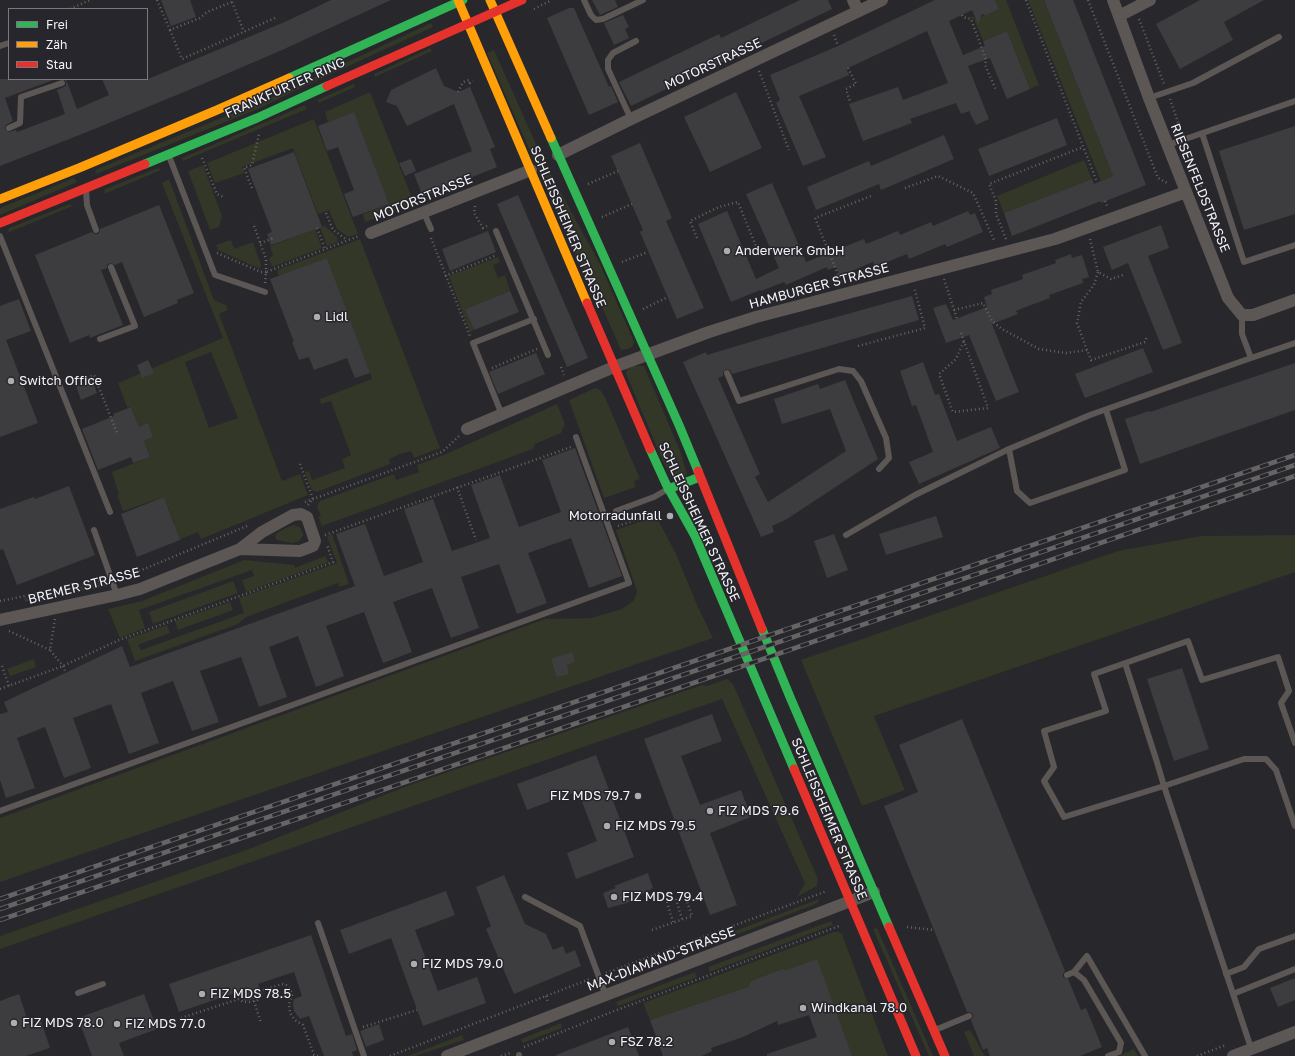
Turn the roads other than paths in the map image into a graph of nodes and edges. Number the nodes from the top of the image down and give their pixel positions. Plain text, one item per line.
1 (490, 0) edge
2 (522, 0) edge
3 (584, 0) edge
4 (643, 0) edge
5 (853, 0) edge
6 (882, 0) edge
7 (1113, 0) edge
8 (1150, 0) edge
9 (460, 1) edge
10 (858, 11) junction
11 (495, 12) junction
12 (1119, 16) junction
13 (468, 24) junction
14 (1279, 37) dead end
15 (636, 42) dead end
16 (62, 83) dead end
17 (1149, 98) junction
18 (1295, 101) edge
19 (631, 119) junction
20 (8, 128) dead end
21 (1202, 132) junction
22 (1168, 145) junction
23 (168, 155) junction
24 (558, 155) junction
25 (79, 168) junction
26 (531, 170) junction
27 (86, 188) junction
28 (1186, 192) junction
29 (0, 199) edge
30 (424, 213) junction
31 (0, 223) edge
32 (431, 229) road end
33 (96, 230) dead end
34 (496, 231) road end
35 (371, 234) road end
36 (0, 236) edge
37 (1295, 245) edge
38 (111, 267) dead end
39 (265, 292) road end
40 (1295, 300) edge
41 (1242, 315) junction
42 (534, 319) junction
43 (100, 339) dead end
44 (1295, 343) edge
45 (648, 354) junction
46 (548, 355) dead end
47 (1250, 358) junction
48 (614, 367) junction
49 (727, 373) dead end
50 (1106, 410) junction
51 (502, 415) junction
52 (467, 429) road end
53 (576, 437) dead end
54 (1009, 449) junction
55 (879, 469) dead end
56 (700, 477) junction
57 (668, 489) junction
58 (616, 511) dead end
59 (110, 512) dead end
60 (94, 530) dead end
61 (846, 535) dead end
62 (240, 549) junction
63 (117, 595) junction
64 (3, 624) edge
65 (1125, 663) junction
66 (1295, 742) edge
67 (1164, 786) junction
68 (0, 811) edge
69 (1295, 826) edge
70 (874, 892) junction
71 (525, 897) dead end
72 (850, 901) junction
73 (318, 923) dead end
74 (1295, 936) edge
75 (1295, 968) edge
76 (1074, 972) junction
77 (1226, 974) junction
78 (1067, 975) dead end
79 (103, 984) dead end
80 (78, 993) dead end
81 (1233, 994) junction
82 (606, 996) junction
83 (969, 1016) dead end
84 (934, 1031) junction
85 (1295, 1032) edge
86 (1251, 1048) junction
87 (452, 1055) edge
88 (364, 1056) edge
89 (916, 1056) edge
90 (945, 1056) edge
91 (1108, 1056) edge
92 (1145, 1056) edge
93 (1233, 1056) edge

1 - 11 main road, SCHLEISSHEIMER STRASSE
2 - 11 main road, FRANKFURTER RING
3 - 4 lane
5 - 10 street
6 - 10 street, MOTORSTRASSE
7 - 12 street, RIESENFELDSTRASSE
8 - 12 street
9 - 13 main road, SCHLEISSHEIMER STRASSE
9 - 25 main road, FRANKFURTER RING
10 - 19 street, MOTORSTRASSE
11 - 13 main road, FRANKFURTER RING
11 - 24 main road, SCHLEISSHEIMER STRASSE
12 - 17 street, RIESENFELDSTRASSE
13 - 23 main road, FRANKFURTER RING
13 - 26 main road, SCHLEISSHEIMER STRASSE
14 - 17 lane
15 - 19 lane
16 - 20 lane
17 - 22 street, RIESENFELDSTRASSE
18 - 21 lane
19 - 24 street, MOTORSTRASSE
21 - 22 lane
21 - 37 lane
22 - 28 street, RIESENFELDSTRASSE
23 - 27 main road, FRANKFURTER RING
23 - 39 lane
24 - 45 main road, SCHLEISSHEIMER STRASSE
25 - 27 street
25 - 29 main road, FRANKFURTER RING
26 - 30 street, MOTORSTRASSE
26 - 48 main road, SCHLEISSHEIMER STRASSE
27 - 31 main road, FRANKFURTER RING
27 - 33 lane
28 - 41 street, RIESENFELDSTRASSE
28 - 45 street, HAMBURGER STRASSE
30 - 32 lane
30 - 35 street, MOTORSTRASSE
34 - 42 lane
36 - 59 lane
38 - 43 lane
40 - 41 street
41 - 47 lane
42 - 46 lane
42 - 51 lane
44 - 47 lane
45 - 48 street, HAMBURGER STRASSE
45 - 56 main road, SCHLEISSHEIMER STRASSE
47 - 50 lane
48 - 51 street, HAMBURGER STRASSE
48 - 57 main road, SCHLEISSHEIMER STRASSE
49 - 55 lane
50 - 54 lane
50 - 54 lane
51 - 52 street, HAMBURGER STRASSE
53 - 68 lane
54 - 61 lane
56 - 57 main road
56 - 70 main road, SCHLEISSHEIMER STRASSE
57 - 58 lane
57 - 72 main road, SCHLEISSHEIMER STRASSE
60 - 63 lane
62 - 62 street, BREMER STRASSE
62 - 63 street, BREMER STRASSE
63 - 64 street, BREMER STRASSE
65 - 66 lane
65 - 67 lane
65 - 67 lane
67 - 69 lane
67 - 77 lane
70 - 72 street, MAX-DIAMAND-STRASSE
70 - 84 main road, SCHLEISSHEIMER STRASSE
71 - 82 lane
72 - 82 street, MAX-DIAMAND-STRASSE
72 - 89 main road, SCHLEISSHEIMER STRASSE
73 - 88 lane
74 - 77 lane
75 - 81 lane
76 - 78 lane
76 - 91 lane
76 - 92 lane
77 - 81 lane
79 - 80 lane
81 - 86 lane
82 - 87 street, MAX-DIAMAND-STRASSE
83 - 84 lane
84 - 90 main road, SCHLEISSHEIMER STRASSE
85 - 86 street
86 - 93 street

